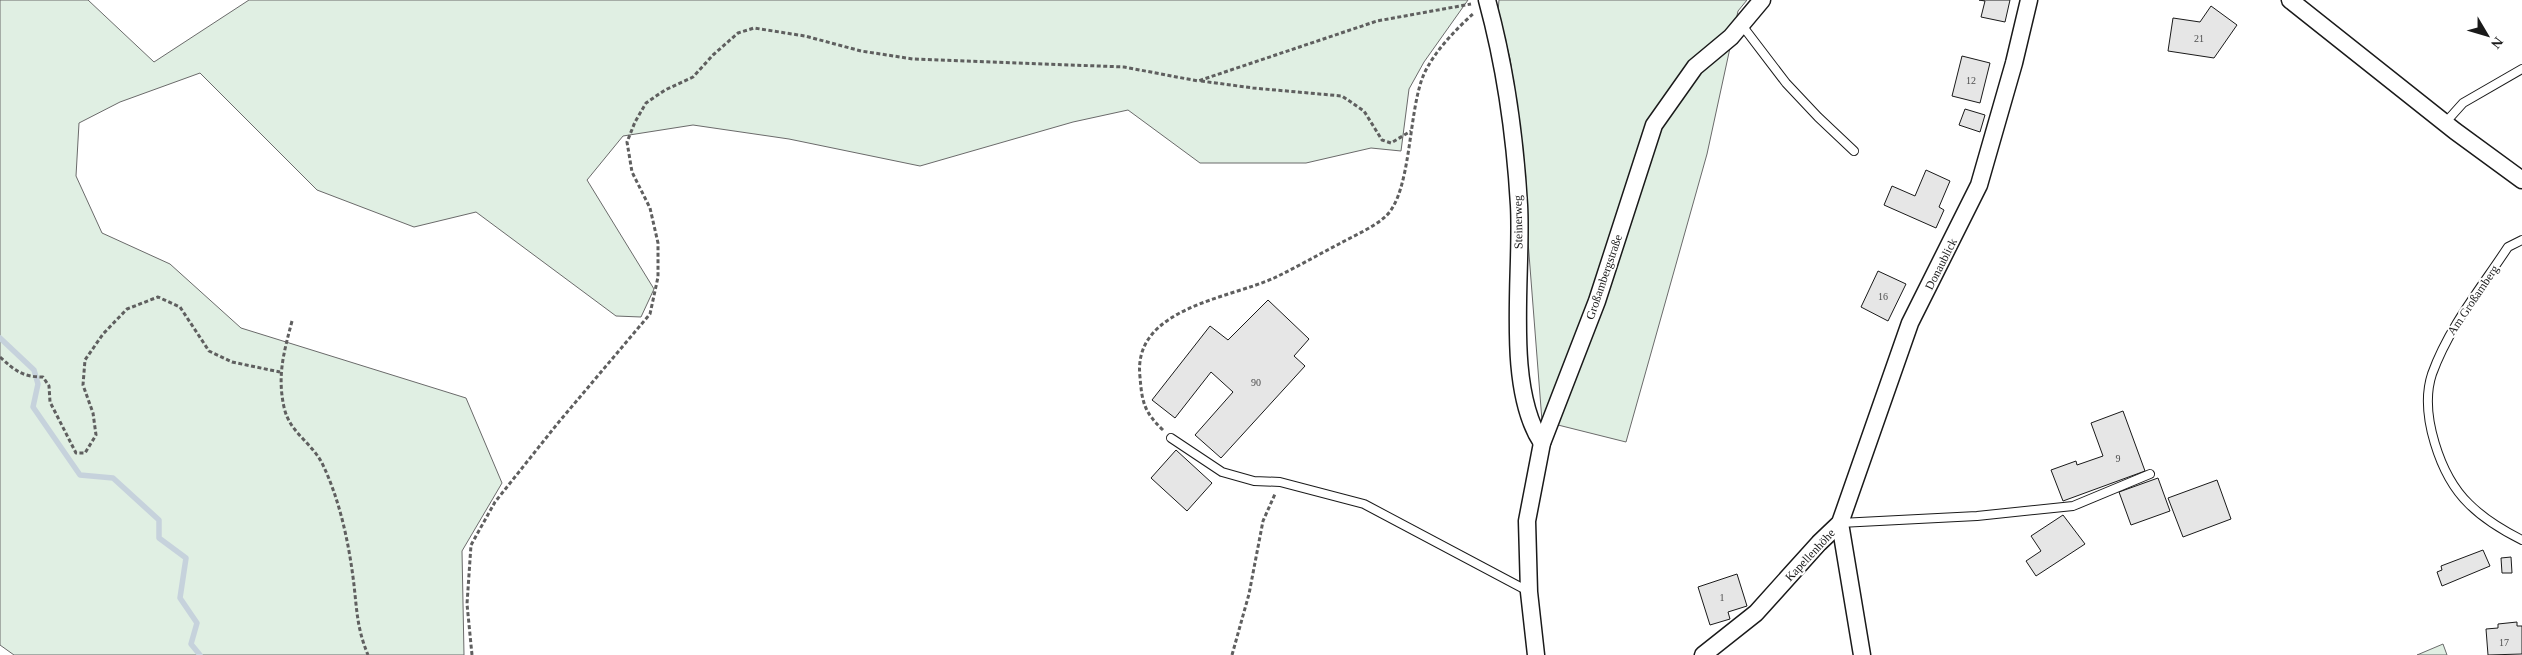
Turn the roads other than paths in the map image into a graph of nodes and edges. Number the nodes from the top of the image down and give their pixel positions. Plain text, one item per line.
1 (1487, 0) edge
2 (1762, 0) edge
3 (2029, 0) edge
4 (2290, 0) edge
5 (1741, 24) junction
6 (2522, 69) edge
7 (2445, 123) junction
8 (1854, 151) dead end
9 (2522, 180) edge
10 (2522, 240) edge
11 (1171, 438) road end
12 (1542, 443) junction
13 (2150, 474) dead end
14 (1840, 523) junction
15 (2522, 540) edge
16 (1529, 592) junction
17 (1536, 655) edge
18 (1703, 655) edge
19 (1862, 655) edge

1 - 12 street, Steinerweg
2 - 5 street, Großambergstraße
3 - 14 street, Donaublick
4 - 7 street
5 - 8 lane
5 - 12 street, Großambergstraße
6 - 7 lane
7 - 9 street
10 - 15 lane, Am Großamberg
11 - 16 lane
12 - 16 street, Großambergstraße
13 - 14 lane
14 - 18 street, Kapellenhöhe
14 - 19 street, Kapellenhöhe
16 - 17 street, Großambergstraße

